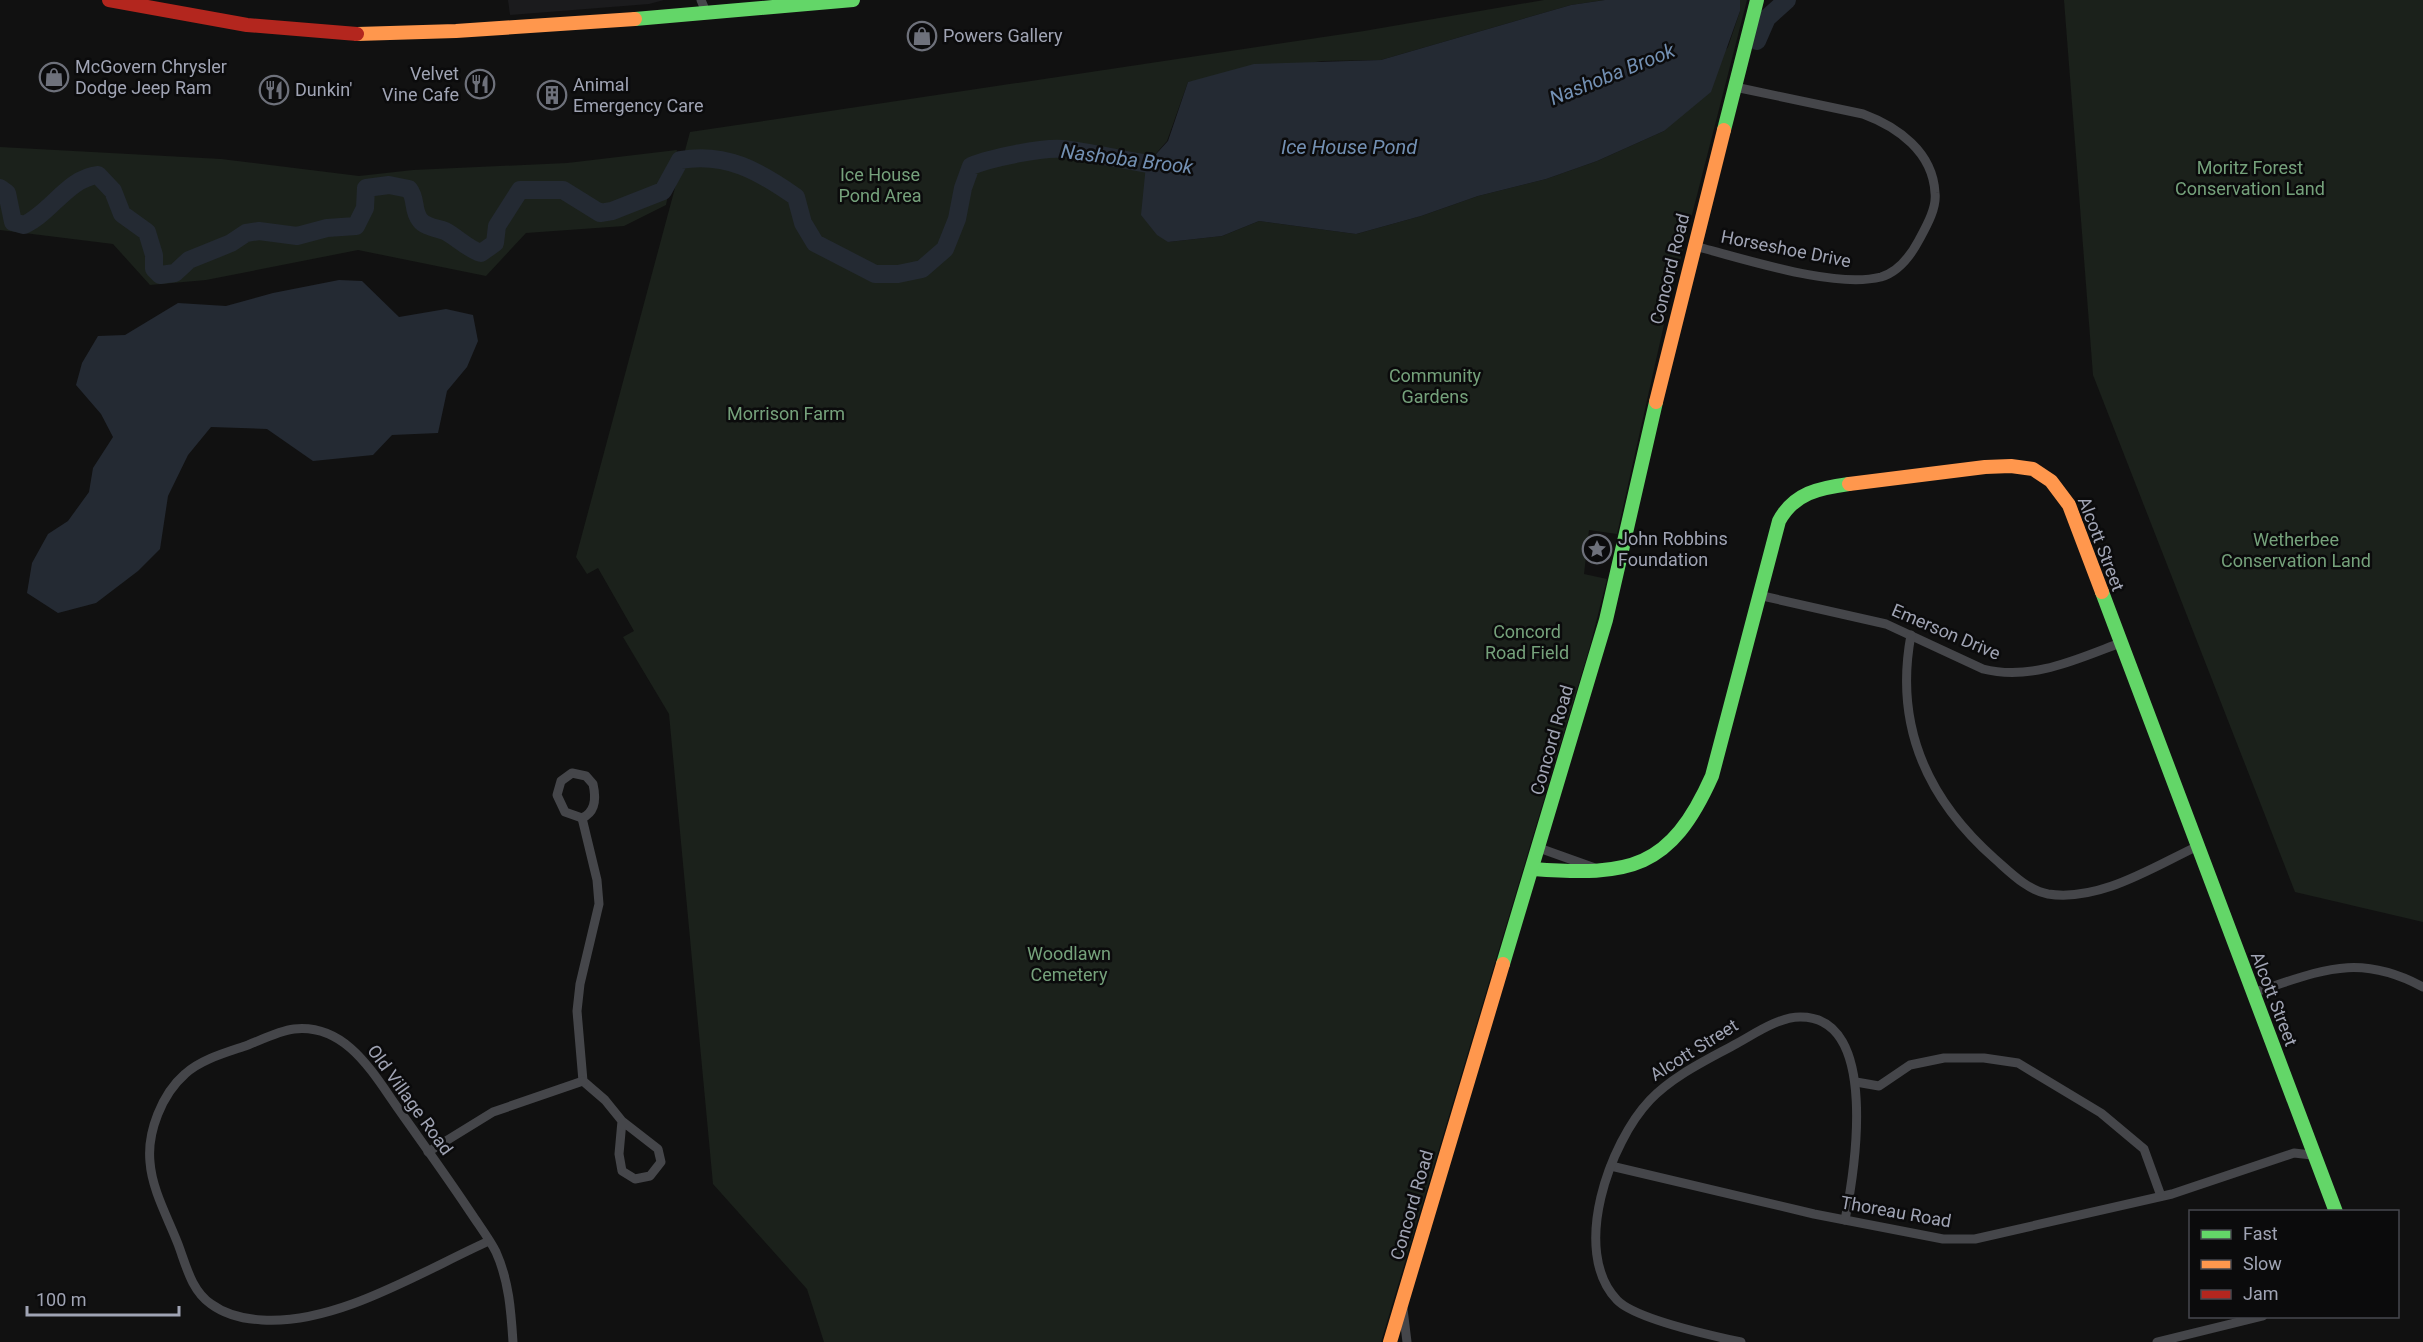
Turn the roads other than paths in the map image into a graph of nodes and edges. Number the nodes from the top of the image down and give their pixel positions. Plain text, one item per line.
1 (109, 0) edge
2 (854, 0) edge
3 (1757, 0) edge
4 (704, 6) edge
5 (1735, 87) junction
6 (1694, 246) junction
7 (1758, 595) junction
8 (1911, 635) junction
9 (2120, 644) junction
10 (582, 818) junction
11 (2198, 846) junction
12 (1539, 848) junction
13 (1533, 869) junction
14 (1612, 871) junction
15 (2423, 987) edge
16 (2252, 993) junction
17 (582, 1081) junction
18 (1856, 1082) junction
19 (622, 1121) junction
20 (428, 1152) junction
21 (2312, 1155) junction
22 (1611, 1166) junction
23 (2161, 1196) junction
24 (2335, 1210) edge
25 (1845, 1220) junction
26 (489, 1240) junction
27 (1402, 1303) junction
28 (2259, 1318) edge
29 (513, 1342) edge
30 (1390, 1342) edge
31 (1407, 1342) edge
32 (1741, 1342) edge
33 (2157, 1342) edge

1 - 4 street
2 - 4 street
3 - 5 street, Concord Road
5 - 6 street, Concord Road
5 - 6 street, Horseshoe Drive
6 - 12 street, Concord Road
7 - 8 street, Emerson Drive
7 - 9 street, Alcott Street
7 - 14 street, Alcott Street
8 - 9 street, Emerson Drive
8 - 11 street
9 - 11 street, Alcott Street
10 - 10 street
10 - 17 street
11 - 16 street, Alcott Street
12 - 13 street, Concord Road
12 - 14 street, Alcott Street
13 - 14 street, Alcott Street
13 - 27 street, Concord Road
15 - 16 street
16 - 21 street, Alcott Street
17 - 19 street
17 - 20 street
18 - 22 street, Alcott Street
18 - 23 street
18 - 25 street, Alcott Street
19 - 19 street
20 - 26 street, Old Village Road
20 - 26 street, Old Village Road
21 - 23 street, Thoreau Road
21 - 24 street, Alcott Street
22 - 25 street, Thoreau Road
22 - 32 street, Alcott Street
23 - 25 street, Thoreau Road
26 - 29 street, Old Village Road
27 - 30 street, Concord Road
27 - 31 street
28 - 33 street

